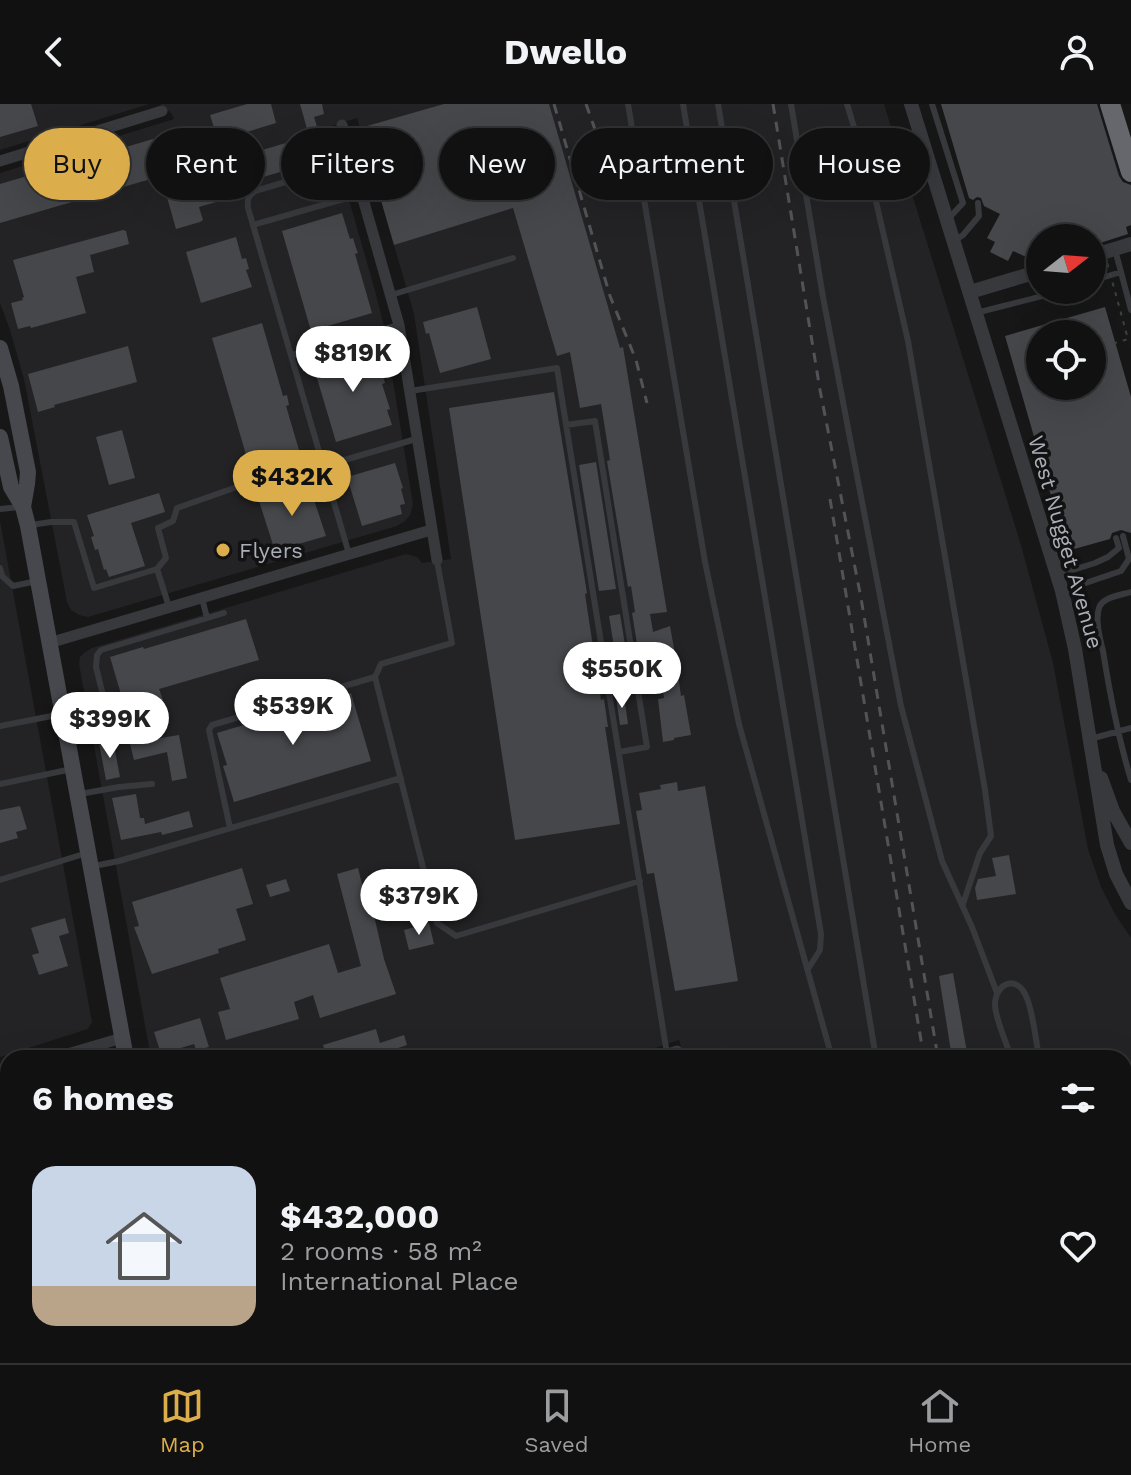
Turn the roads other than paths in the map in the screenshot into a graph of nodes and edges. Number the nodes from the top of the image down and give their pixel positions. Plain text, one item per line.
1 (628, 104) edge
2 (683, 104) edge
3 (718, 104) edge
4 (791, 104) edge
5 (847, 104) edge
6 (911, 104) edge
7 (932, 104) edge
8 (1110, 104) edge
9 (162, 111) dead end
10 (342, 125) dead end
11 (343, 128) edge
12 (795, 128) edge
13 (854, 128) edge
14 (0, 161) edge
15 (1131, 172) edge
16 (281, 183) edge
17 (341, 200) edge
18 (364, 200) edge
19 (808, 200) edge
20 (876, 200) edge
21 (978, 203) dead end
22 (947, 220) junction
23 (253, 225) junction
24 (954, 241) junction
25 (1131, 244) edge
26 (1106, 249) edge
27 (1106, 254) edge
28 (513, 258) dead end
29 (1121, 272) junction
30 (1026, 275) edge
31 (1106, 277) edge
32 (970, 292) junction
33 (391, 295) junction
34 (1026, 301) edge
35 (1131, 310) edge
36 (976, 313) junction
37 (399, 325) junction
38 (0, 348) edge
39 (292, 355) junction
40 (5, 388) edge
41 (410, 391) junction
42 (566, 425) junction
43 (0, 437) edge
44 (417, 439) junction
45 (324, 466) junction
46 (234, 488) dead end
47 (23, 507) junction
48 (0, 509) edge
49 (28, 526) junction
50 (431, 530) junction
51 (349, 554) junction
52 (437, 560) joint
53 (157, 569) junction
54 (1, 573) edge
55 (1057, 575) junction
56 (37, 581) junction
57 (1062, 591) junction
58 (1131, 592) edge
59 (202, 598) junction
60 (169, 608) junction
61 (224, 613) dead end
62 (207, 618) junction
63 (97, 629) junction
64 (49, 643) junction
65 (103, 648) junction
66 (375, 677) junction
67 (62, 714) junction
68 (0, 726) edge
69 (111, 728) dead end
70 (1131, 728) edge
71 (1117, 732) junction
72 (1090, 744) junction
73 (619, 752) junction
74 (72, 769) junction
75 (401, 778) junction
76 (1131, 780) edge
77 (0, 784) edge
78 (152, 784) dead end
79 (77, 794) junction
80 (230, 828) junction
81 (1131, 843) edge
82 (89, 860) junction
83 (0, 880) edge
84 (640, 881) junction
85 (1131, 903) edge
86 (962, 905) junction
87 (808, 969) junction
88 (997, 993) junction
89 (122, 1038) junction
90 (81, 1050) edge
91 (124, 1050) edge
92 (666, 1050) edge
93 (830, 1050) edge
94 (875, 1050) edge
95 (1009, 1050) edge
96 (1037, 1050) edge

1 - 87 lane
2 - 87 lane
3 - 94 lane
4 - 12 lane
5 - 13 lane
6 - 22 street, West Nugget Avenue
7 - 22 lane
8 - 15 highway
9 - 14 street
10 - 11 street
16 - 23 lane
17 - 23 lane
18 - 33 street
19 - 86 lane
20 - 86 lane
21 - 24 lane
22 - 24 street, West Nugget Avenue
23 - 39 lane
24 - 32 street, West Nugget Avenue
25 - 26 street
27 - 29 lane
28 - 33 lane
29 - 31 lane
29 - 35 lane
30 - 32 street
32 - 36 street, West Nugget Avenue
33 - 37 street
34 - 36 lane
36 - 55 street, West Nugget Avenue
37 - 39 lane
37 - 41 street
38 - 40 main road
39 - 45 lane
40 - 47 main road
41 - 42 lane
41 - 44 street
42 - 73 lane
42 - 73 lane
43 - 47 main road
44 - 45 lane
44 - 50 street
45 - 51 lane
46 - 53 lane
47 - 48 lane
47 - 49 main road
49 - 53 lane
49 - 56 main road
50 - 51 street
50 - 52 street
51 - 59 street
52 - 66 lane
53 - 60 lane
54 - 56 lane
55 - 57 street, West Nugget Avenue
55 - 57 lane
56 - 64 main road
57 - 72 street, West Nugget Avenue
58 - 71 lane
59 - 60 street
59 - 62 lane
60 - 63 street
61 - 62 lane
62 - 65 lane
63 - 64 street
63 - 65 lane
64 - 67 main road
65 - 69 lane
66 - 75 lane
66 - 80 lane
67 - 68 lane
67 - 74 main road
70 - 71 lane
71 - 72 lane
71 - 76 lane
72 - 81 street
72 - 85 street, West Nugget Avenue
73 - 84 lane
74 - 77 lane
74 - 79 main road
75 - 80 lane
75 - 84 lane
78 - 79 lane
79 - 82 main road
80 - 82 lane
82 - 83 lane
82 - 89 main road
84 - 92 lane
86 - 88 lane
87 - 93 lane
88 - 95 lane
88 - 96 lane
89 - 90 street
89 - 91 main road

